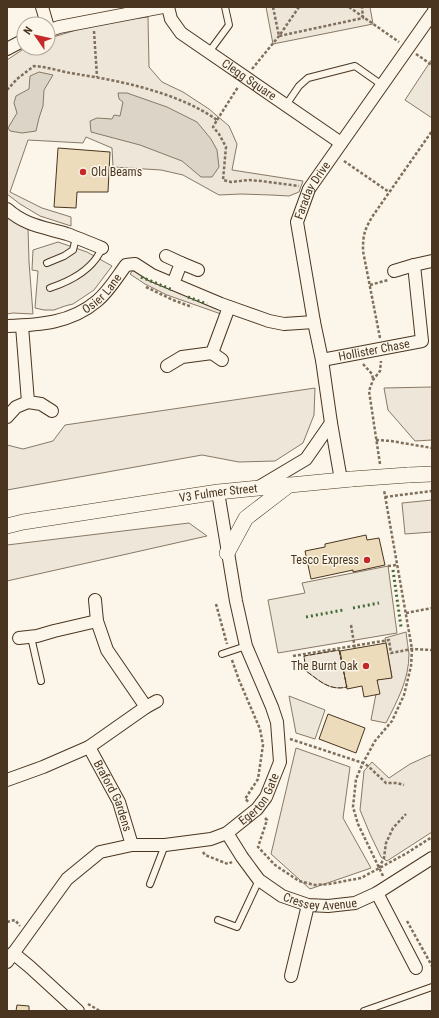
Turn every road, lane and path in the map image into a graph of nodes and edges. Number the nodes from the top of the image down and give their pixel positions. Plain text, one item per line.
1 (163, 7) edge
2 (168, 7) edge
3 (225, 7) edge
4 (273, 7) edge
5 (299, 7) edge
6 (349, 7) edge
7 (362, 7) edge
8 (432, 14) edge
9 (364, 18) junction
10 (94, 20) junction
11 (56, 27) edge
12 (279, 36) junction
13 (16, 44) edge
14 (408, 48) junction
15 (7, 49) edge
16 (210, 52) junction
17 (432, 65) edge
18 (246, 76) junction
19 (97, 77) junction
20 (382, 85) junction
21 (8, 89) edge
22 (286, 105) junction
23 (217, 120) junction
24 (432, 131) edge
25 (341, 143) junction
26 (334, 154) junction
27 (309, 189) junction
28 (389, 192) junction
29 (7, 209) edge
30 (76, 238) junction
31 (102, 248) joint
32 (166, 256) dead end
33 (432, 261) edge
34 (47, 263) dead end
35 (181, 263) junction
36 (414, 265) junction
37 (198, 270) dead end
38 (394, 271) dead end
39 (173, 284) junction
40 (50, 288) dead end
41 (228, 307) junction
42 (314, 322) junction
43 (7, 326) edge
44 (22, 326) junction
45 (382, 348) junction
46 (212, 352) junction
47 (222, 360) dead end
48 (322, 360) junction
49 (167, 366) dead end
50 (28, 402) junction
51 (52, 411) dead end
52 (7, 417) edge
53 (331, 423) junction
54 (376, 440) junction
55 (432, 448) edge
56 (381, 470) dead end
57 (432, 474) edge
58 (346, 480) junction
59 (383, 483) dead end
60 (289, 485) junction
61 (258, 488) junction
62 (432, 491) edge
63 (218, 492) junction
64 (385, 497) junction
65 (7, 526) edge
66 (227, 553) junction
67 (397, 565) junction
68 (388, 566) dead end
69 (96, 600) dead end
70 (216, 604) dead end
71 (432, 608) edge
72 (406, 612) junction
73 (97, 621) junction
74 (351, 625) dead end
75 (25, 638) joint
76 (246, 646) junction
77 (355, 647) junction
78 (412, 649) junction
79 (432, 650) edge
80 (229, 652) junction
81 (222, 654) dead end
82 (293, 656) dead end
83 (41, 681) dead end
84 (157, 701) dead end
85 (146, 707) junction
86 (290, 745) dead end
87 (89, 747) junction
88 (362, 763) junction
89 (7, 780) edge
90 (404, 785) dead end
91 (257, 809) junction
92 (406, 814) dead end
93 (227, 833) junction
94 (432, 837) edge
95 (132, 845) junction
96 (165, 845) junction
97 (258, 846) junction
98 (201, 850) dead end
99 (242, 857) junction
100 (432, 858) edge
101 (379, 868) junction
102 (259, 880) junction
103 (150, 884) dead end
104 (387, 886) junction
105 (377, 893) junction
106 (308, 905) junction
107 (406, 919) dead end
108 (218, 920) dead end
109 (10, 958) edge
110 (432, 966) edge
111 (416, 968) dead end
112 (291, 976) dead end
113 (432, 987) edge
114 (78, 1011) edge
115 (364, 1011) edge

1 - 10 street
2 - 16 street, Clegg Square
3 - 16 lane
4 - 12 path
5 - 12 path
6 - 9 path
7 - 9 path
8 - 14 street, Faraday Drive
9 - 12 path
9 - 14 path
10 - 11 street
10 - 19 path
12 - 18 path
13 - 15 street
14 - 17 path
14 - 20 street, Faraday Drive
16 - 18 street, Clegg Square
18 - 22 street, Clegg Square
18 - 23 path
19 - 21 path
19 - 23 path
20 - 22 lane
20 - 25 street, Faraday Drive
22 - 25 street, Clegg Square
23 - 27 path
24 - 28 path
25 - 26 street, Faraday Drive
26 - 27 street, Faraday Drive
26 - 28 path
27 - 42 street, Faraday Drive
28 - 45 path
29 - 30 street
30 - 31 street
30 - 34 lane
31 - 40 lane
32 - 35 street
33 - 36 street
35 - 37 street
35 - 39 street
36 - 38 street
36 - 45 street, Hollister Chase
39 - 41 street, Osier Lane
39 - 44 street, Osier Lane
41 - 42 street, Osier Lane
41 - 46 street
42 - 48 street, Faraday Drive
43 - 44 street, Osier Lane
44 - 50 street
45 - 48 street, Hollister Chase
45 - 54 path
46 - 47 street
46 - 49 street
48 - 53 street, Faraday Drive
50 - 51 street
50 - 52 street
53 - 58 street, Faraday Drive
53 - 61 street
54 - 55 path
54 - 56 path
57 - 58 street, V3 Fulmer Street, bridge
58 - 60 street, V3 Fulmer Street
59 - 64 path
60 - 61 street, V3 Fulmer Street
60 - 66 street
61 - 63 street, V3 Fulmer Street
62 - 64 path
63 - 65 street, V3 Fulmer Street
63 - 66 street, Egerton Gate
64 - 67 path
66 - 76 street, Egerton Gate
67 - 68 path
67 - 72 path
69 - 73 street
70 - 80 path
71 - 72 path
72 - 78 path
73 - 75 street
73 - 85 street
74 - 77 path
75 - 83 lane
76 - 80 lane
76 - 91 street, Egerton Gate
77 - 78 path
77 - 82 path
78 - 79 path
78 - 88 path
80 - 81 lane
80 - 91 path
84 - 85 street, Braford Gardens
85 - 87 street, Braford Gardens
86 - 88 path
87 - 89 street, Braford Gardens
87 - 95 street, Braford Gardens
88 - 90 path
88 - 101 path
91 - 93 street, Egerton Gate
91 - 97 path
92 - 101 path
93 - 96 street, Egerton Gate
93 - 99 street, Cressey Avenue
94 - 101 path
95 - 96 street, Egerton Gate
95 - 109 street, Egerton Gate
96 - 103 lane
97 - 99 path
97 - 101 path
98 - 99 path
99 - 102 street, Cressey Avenue
100 - 104 street, Cressey Avenue
101 - 104 path
102 - 106 street, Cressey Avenue
102 - 108 lane
104 - 105 street, Cressey Avenue
105 - 106 street, Cressey Avenue
105 - 111 street
106 - 112 street
107 - 110 path
109 - 114 street
113 - 115 lane

